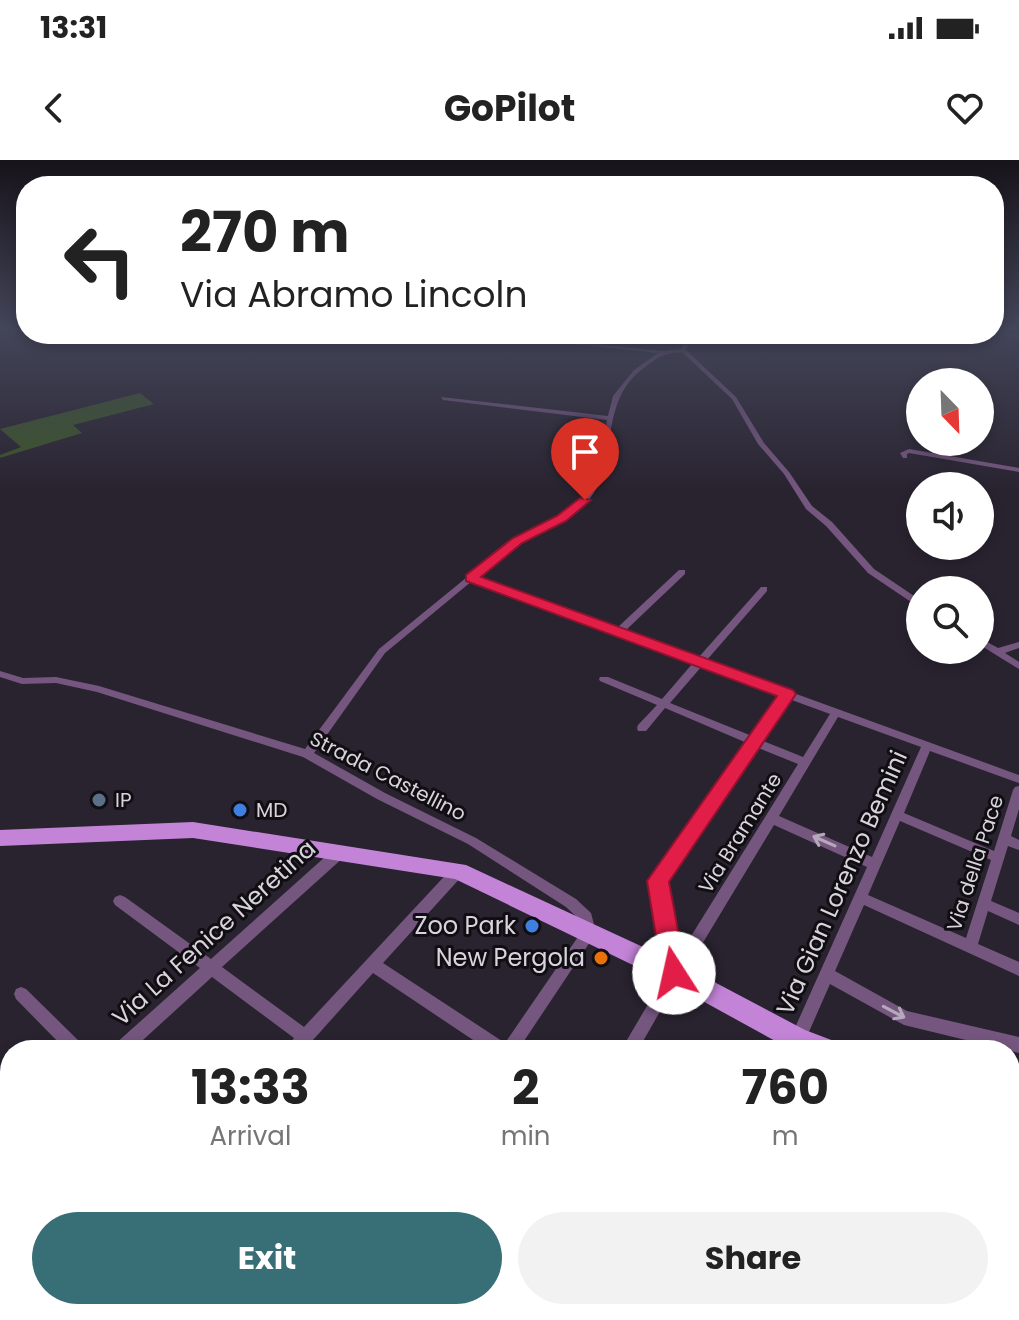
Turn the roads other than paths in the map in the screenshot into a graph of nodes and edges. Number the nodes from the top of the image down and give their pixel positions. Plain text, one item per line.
1 (627, 382) edge
2 (717, 382) edge
3 (443, 398) dead end
4 (609, 418) junction
5 (905, 457) dead end
6 (1019, 470) edge
7 (682, 572) dead end
8 (471, 578) junction
9 (764, 589) dead end
10 (906, 595) edge
11 (619, 632) junction
12 (1019, 645) edge
13 (994, 650) edge
14 (997, 652) junction
15 (700, 662) junction
16 (1019, 666) edge
17 (0, 674) edge
18 (604, 679) dead end
19 (787, 694) junction
20 (664, 704) junction
21 (836, 712) junction
22 (642, 728) dead end
23 (753, 742) junction
24 (927, 746) junction
25 (307, 754) junction
26 (806, 763) junction
27 (1019, 779) edge
28 (1019, 790) edge
29 (897, 815) junction
30 (773, 819) junction
31 (0, 838) edge
32 (1004, 839) junction
33 (1019, 845) edge
34 (341, 851) junction
35 (998, 858) junction
36 (874, 864) junction
37 (458, 871) junction
38 (862, 898) junction
39 (120, 901) dead end
40 (983, 903) junction
41 (1019, 919) edge
42 (589, 932) junction
43 (970, 947) junction
44 (372, 964) junction
45 (211, 968) junction
46 (1019, 969) edge
47 (675, 974) junction
48 (826, 974) junction
49 (21, 994) dead end
50 (305, 1037) junction
51 (67, 1040) edge
52 (131, 1040) edge
53 (302, 1040) edge
54 (487, 1040) edge
55 (516, 1040) edge
56 (635, 1040) edge
57 (790, 1040) edge
58 (802, 1040) edge
59 (998, 1040) edge

1 - 4 street
2 - 10 street
3 - 4 street
4 - 8 street
5 - 6 street
7 - 11 street
8 - 11 street
8 - 25 street
9 - 15 street
11 - 15 street
12 - 14 street
13 - 14 street
14 - 16 street
15 - 19 street
15 - 20 street
17 - 25 street, Strada Castellino
18 - 20 street
19 - 21 street
19 - 23 street
20 - 22 street
20 - 23 street
21 - 24 street
21 - 26 street, Via Bramante
23 - 26 street
23 - 47 street
24 - 27 street
24 - 29 street, Via Gian Lorenzo Bemini
25 - 42 street, Strada Castellino
26 - 30 street, Via Bramante
28 - 32 street, Via della Pace
29 - 35 street
29 - 36 street, Via Gian Lorenzo Bemini
36 -> 30 street
30 - 47 street, Via Bramante
31 - 34 main road
32 - 33 street
32 - 35 street, Via della Pace
34 - 37 main road
34 - 45 street, Via La Fenice Neretina
35 - 40 street, Via della Pace
36 - 38 street, Via Gian Lorenzo Bemini
37 - 42 main road
37 - 44 street
38 - 43 street
38 - 48 street, Via Gian Lorenzo Bemini
39 - 45 street
40 - 41 street
40 - 43 street, Via della Pace
42 - 47 main road
42 - 55 street
43 - 46 street
44 - 50 street
44 - 54 street
45 - 50 street
45 - 52 street, Via La Fenice Neretina
47 - 56 street, Via Bramante
47 - 57 main road
48 - 58 street, Via Gian Lorenzo Bemini
48 -> 59 street
49 - 51 street
50 - 53 street

